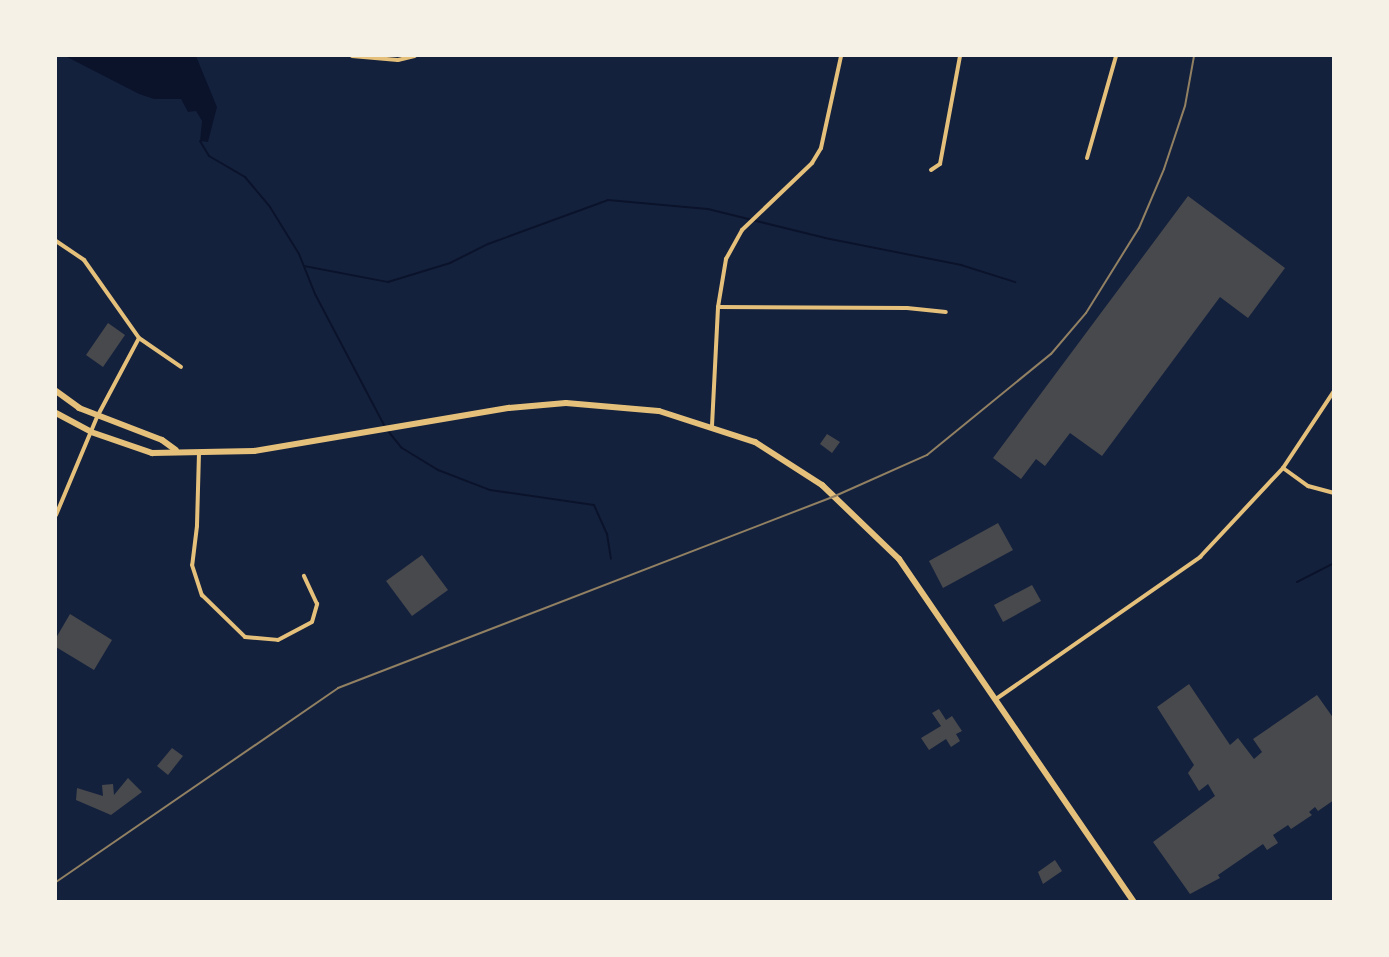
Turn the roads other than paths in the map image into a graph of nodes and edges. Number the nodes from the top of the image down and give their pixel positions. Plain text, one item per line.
1 (352, 56) edge
2 (415, 56) edge
3 (841, 56) edge
4 (960, 56) edge
5 (1116, 56) edge
6 (1087, 158) dead end
7 (931, 170) dead end
8 (56, 241) edge
9 (718, 308) junction
10 (946, 312) dead end
11 (139, 338) junction
12 (181, 367) dead end
13 (56, 391) edge
14 (1334, 391) edge
15 (56, 413) edge
16 (97, 417) junction
17 (712, 426) junction
18 (91, 432) junction
19 (176, 451) junction
20 (199, 453) junction
21 (1283, 468) junction
22 (1334, 493) edge
23 (56, 515) edge
24 (304, 576) dead end
25 (996, 699) junction
26 (1134, 902) edge

1 - 2 street
3 - 9 street
4 - 7 street
5 - 6 street
8 - 11 street
9 - 10 street
9 - 17 street
11 - 12 street
11 - 16 street
13 - 16 highway
14 - 21 street
15 - 18 highway
16 - 18 street
16 - 19 highway
17 - 20 highway
17 - 25 highway
18 - 19 highway
18 - 23 street
19 - 20 highway
20 - 24 street
21 - 22 street
21 - 25 street
25 - 26 highway

